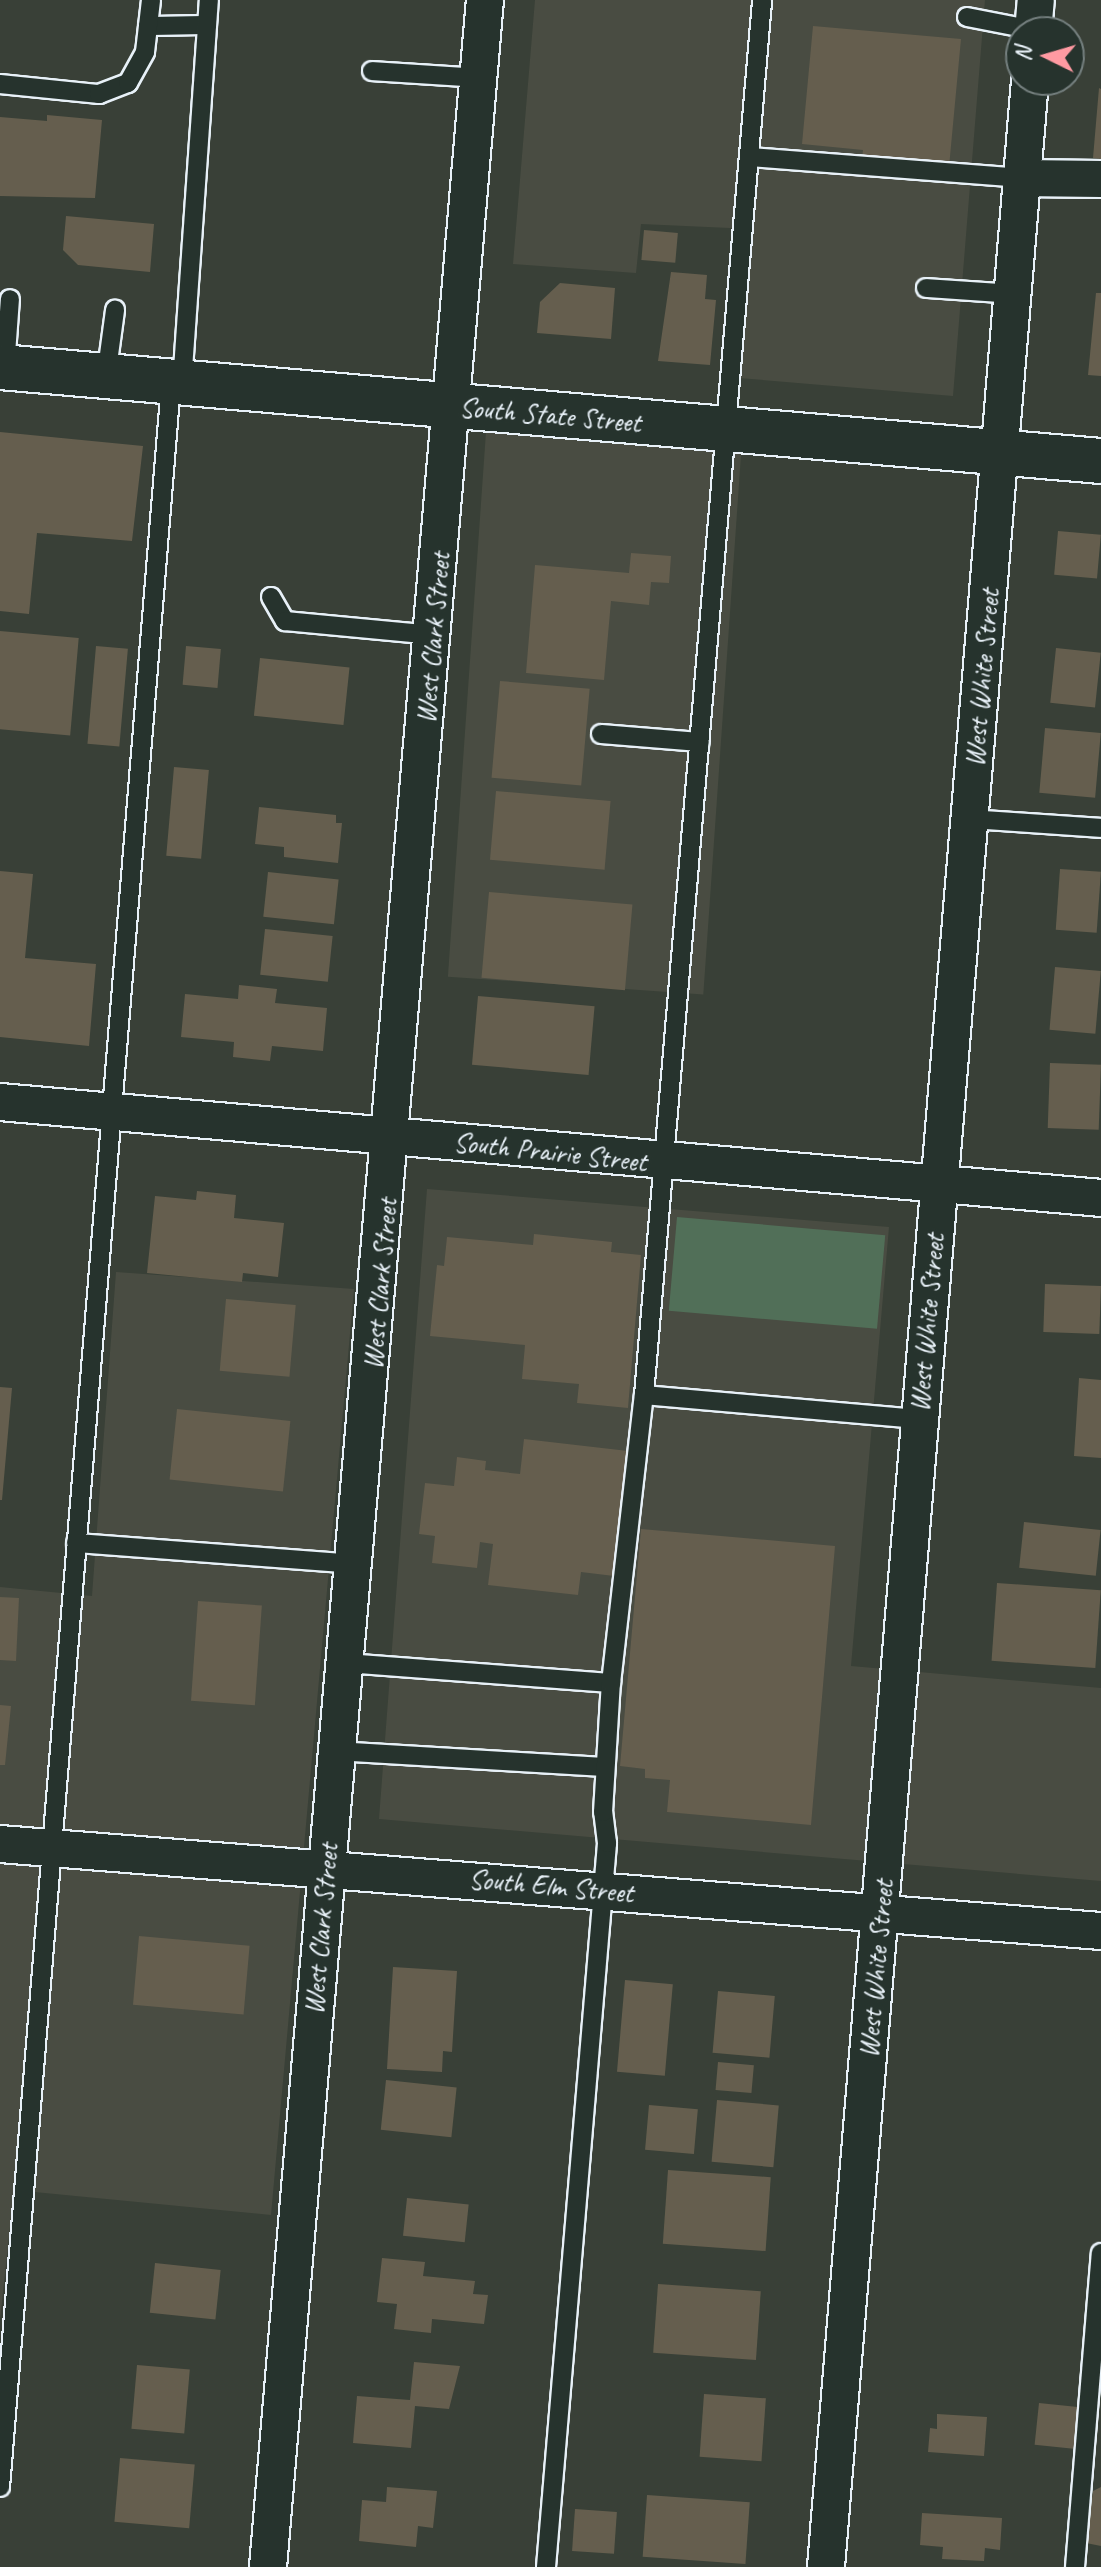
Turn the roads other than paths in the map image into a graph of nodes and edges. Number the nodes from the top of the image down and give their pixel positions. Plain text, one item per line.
1 (151, 0) edge
2 (209, 0) edge
3 (485, 0) edge
4 (762, 0) edge
5 (967, 17) dead end
6 (1005, 19) edge
7 (207, 25) junction
8 (148, 26) junction
9 (372, 71) dead end
10 (479, 78) junction
11 (0, 84) edge
12 (1029, 96) edge
13 (750, 157) junction
14 (1022, 178) junction
15 (1101, 179) edge
16 (926, 288) dead end
17 (1013, 294) junction
18 (10, 299) dead end
19 (115, 310) dead end
20 (2, 368) edge
21 (106, 377) junction
22 (176, 384) junction
23 (453, 406) junction
24 (726, 431) junction
25 (1000, 453) junction
26 (1101, 461) edge
27 (271, 597) dead end
28 (433, 635) junction
29 (601, 734) dead end
30 (700, 742) junction
31 (970, 819) junction
32 (1101, 828) edge
33 (0, 1102) edge
34 (112, 1110) junction
35 (393, 1136) junction
36 (664, 1164) junction
37 (939, 1184) junction
38 (1101, 1198) edge
39 (644, 1395) junction
40 (920, 1419) junction
41 (76, 1543) junction
42 (353, 1564) junction
43 (345, 1663) junction
44 (611, 1683) junction
45 (336, 1751) junction
46 (604, 1767) junction
47 (0, 1844) edge
48 (55, 1848) junction
49 (327, 1869) junction
50 (602, 1890) junction
51 (880, 1913) junction
52 (1101, 1931) edge
53 (1101, 2253) edge
54 (10, 2269) edge
55 (0, 2487) edge
56 (268, 2567) edge
57 (546, 2567) edge
58 (826, 2567) edge
59 (1075, 2567) edge

1 - 8 lane
2 - 7 lane
3 - 10 street, West Clark Street
4 - 13 lane
5 - 6 lane
7 - 8 lane
7 - 22 lane
8 - 11 lane
9 - 10 lane
10 - 23 street, West Clark Street
12 - 14 street, West White Street
13 - 14 lane
13 - 24 lane
14 - 15 street
14 - 17 street, West White Street
16 - 17 lane
17 - 25 street, West White Street
18 - 20 lane
19 - 21 lane
20 - 21 main road, South State Street
21 - 22 main road, South State Street
22 - 23 main road, South State Street
22 - 34 lane
23 - 24 main road, South State Street
23 - 28 street, West Clark Street
24 - 25 main road, South State Street
24 - 30 lane
25 - 26 main road, South State Street
25 - 31 street, West White Street
27 - 28 lane
28 - 35 street, West Clark Street
29 - 30 lane
30 - 36 lane
31 - 32 lane
31 - 37 street, West White Street
33 - 34 street, South Prairie Street
34 - 35 street, South Prairie Street
34 - 41 lane
35 - 36 street, South Prairie Street
35 - 42 street, West Clark Street
36 - 37 street, South Prairie Street
36 - 39 lane
37 - 38 street, South Prairie Street
37 - 40 street, West White Street
39 - 40 lane
39 - 44 lane
40 - 51 street, West White Street
41 - 42 lane
41 - 48 lane
42 - 43 street, West Clark Street
43 - 44 lane
43 - 45 street, West Clark Street
44 - 46 lane
45 - 46 lane
45 - 49 street, West Clark Street
46 - 50 lane
47 - 48 street, South Elm Street
48 - 49 street, South Elm Street
48 - 54 lane
49 - 50 street, South Elm Street
49 - 56 street, West Clark Street
50 - 51 street, South Elm Street
50 - 57 lane
51 - 52 street, South Elm Street
51 - 58 street, West White Street
53 - 59 lane
54 - 55 lane

